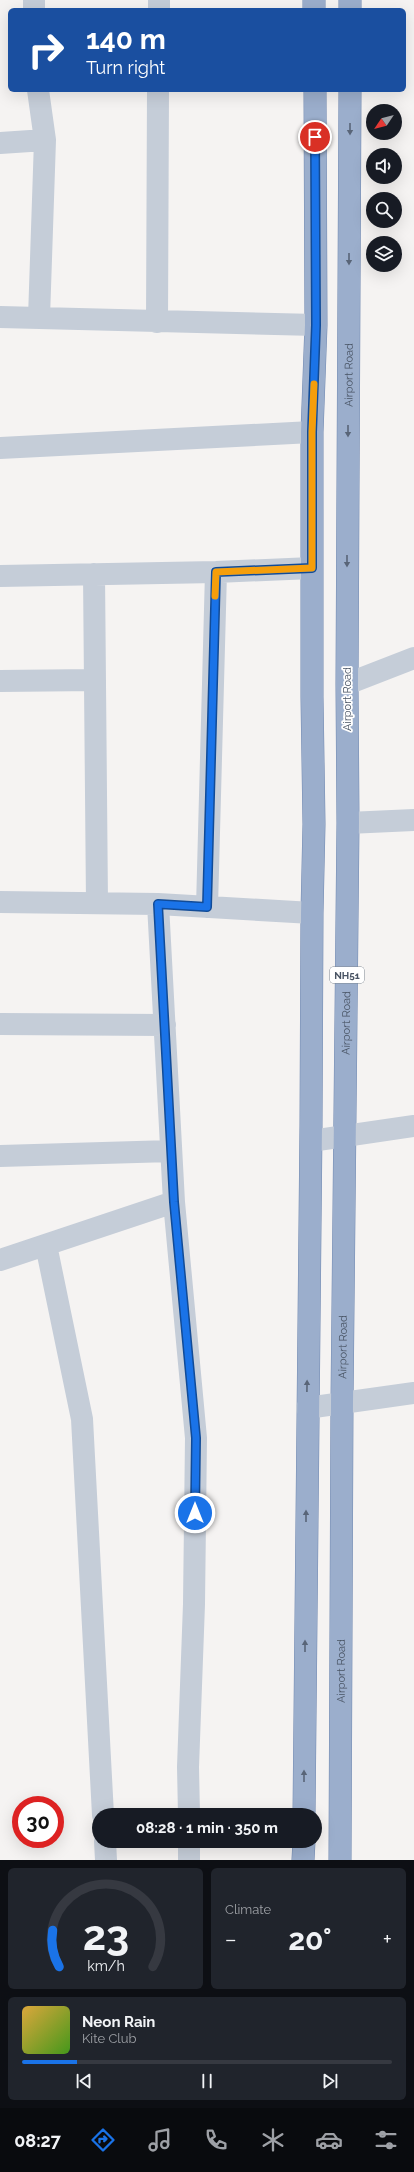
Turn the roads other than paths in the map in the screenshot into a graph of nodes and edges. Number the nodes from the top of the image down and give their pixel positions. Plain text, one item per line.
1 (38, 92) edge
2 (158, 92) edge
3 (315, 92) edge
4 (350, 92) edge
5 (45, 140) junction
6 (0, 143) edge
7 (0, 317) edge
8 (39, 318) junction
9 (157, 322) junction
10 (316, 325) junction
11 (312, 432) junction
12 (0, 448) edge
13 (312, 568) junction
14 (216, 572) junction
15 (94, 574) junction
16 (0, 576) edge
17 (414, 658) edge
18 (94, 680) junction
19 (0, 681) edge
20 (347, 684) junction
21 (414, 820) edge
22 (348, 823) junction
23 (0, 902) edge
24 (97, 903) junction
25 (158, 904) junction
26 (207, 907) junction
27 (312, 913) junction
28 (0, 1024) edge
29 (165, 1026) junction
30 (414, 1126) edge
31 (345, 1136) junction
32 (311, 1141) junction
33 (172, 1151) junction
34 (0, 1156) edge
35 (174, 1202) junction
36 (46, 1245) junction
37 (0, 1260) edge
38 (414, 1393) edge
39 (342, 1402) junction
40 (307, 1408) junction
41 (103, 1808) edge
42 (189, 1808) edge
43 (304, 1808) edge
44 (105, 1848) edge
45 (189, 1848) edge
46 (304, 1848) edge
47 (106, 1860) edge
48 (189, 1860) edge
49 (303, 1860) edge
50 (340, 1860) edge

1 - 5 street
2 - 9 street
3 - 10 highway
4 -> 20 highway, Airport Road / NH51
5 - 6 street
5 - 8 street
7 - 8 street
8 - 9 street
9 - 10 street
10 - 11 highway
11 - 12 street
11 - 13 highway
13 - 14 street
13 - 27 highway
14 - 15 street
14 - 26 street
15 - 16 street
15 - 18 street
17 - 20 street
18 - 19 street
18 - 24 street
20 - 22 highway, Airport Road / NH51
21 - 22 street
22 - 31 highway, Airport Road / NH51
23 - 24 street
24 - 25 street
25 - 26 street
25 - 29 street
26 - 27 street
27 - 32 highway
28 - 29 street
29 - 33 street
30 - 31 street
31 - 32 street
31 - 39 highway, Airport Road / NH51
40 -> 32 highway
33 - 34 street
33 - 35 street
35 - 36 street
35 - 42 street
36 - 37 street
36 - 41 street
38 - 39 street
39 - 40 street
39 - 50 highway, Airport Road / NH51
43 -> 40 highway
44 - 47 street
45 - 48 street
46 - 49 highway

